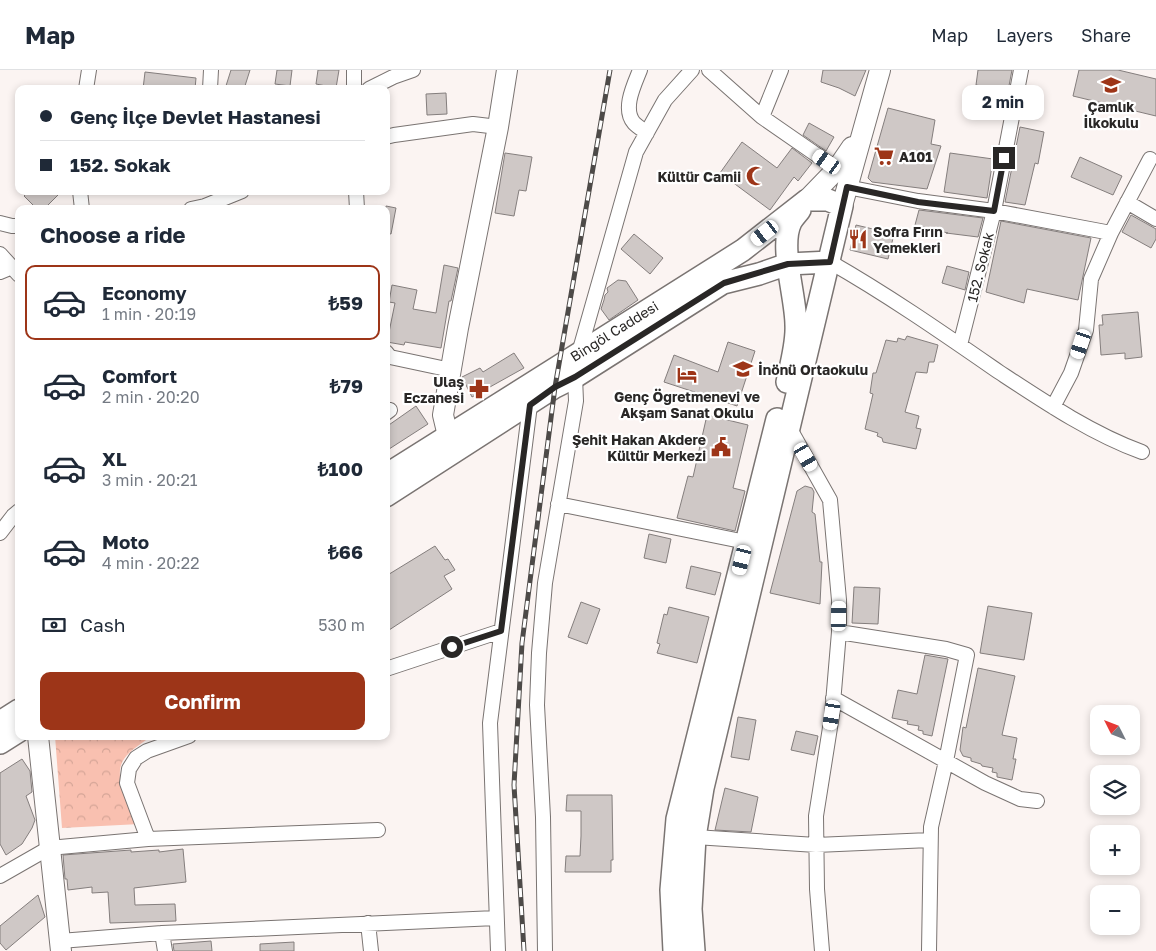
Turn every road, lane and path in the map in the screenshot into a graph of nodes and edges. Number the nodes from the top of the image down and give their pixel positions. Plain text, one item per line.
1 (89, 70) edge
2 (211, 70) edge
3 (354, 70) edge
4 (412, 70) edge
5 (504, 70) edge
6 (640, 70) edge
7 (692, 70) edge
8 (709, 70) edge
9 (780, 70) edge
10 (880, 70) edge
11 (1021, 70) edge
12 (87, 85) edge
13 (210, 85) edge
14 (354, 85) edge
15 (377, 85) edge
16 (762, 117) junction
17 (498, 127) junction
18 (647, 133) junction
19 (862, 133) junction
20 (390, 136) edge
21 (1150, 159) dead end
22 (837, 169) junction
23 (234, 195) edge
24 (844, 197) junction
25 (807, 200) junction
26 (1127, 202) junction
27 (215, 205) edge
28 (994, 211) junction
29 (1156, 219) edge
30 (0, 224) edge
31 (15, 226) edge
32 (1111, 233) junction
33 (830, 262) junction
34 (788, 264) junction
35 (960, 345) junction
36 (579, 353) junction
37 (390, 357) edge
38 (451, 370) junction
39 (575, 377) junction
40 (530, 405) junction
41 (1053, 407) junction
42 (790, 429) junction
43 (458, 440) junction
44 (1142, 452) dead end
45 (390, 473) edge
46 (390, 493) edge
47 (558, 504) junction
48 (15, 514) edge
49 (0, 533) edge
50 (746, 542) junction
51 (501, 631) junction
52 (839, 632) junction
53 (390, 668) edge
54 (833, 698) junction
55 (8, 718) edge
56 (38, 740) edge
57 (178, 740) edge
58 (0, 743) edge
59 (946, 762) junction
60 (1037, 801) dead end
61 (378, 830) dead end
62 (695, 837) junction
63 (148, 839) junction
64 (930, 840) junction
65 (816, 845) junction
66 (49, 848) junction
67 (0, 876) edge
68 (496, 918) junction
69 (368, 923) junction
70 (162, 932) junction
71 (60, 946) edge
72 (165, 951) edge
73 (371, 951) edge
74 (498, 951) edge
75 (545, 951) edge
76 (674, 951) edge
77 (694, 951) edge
78 (822, 951) edge
79 (928, 951) edge

1 - 12 street
2 - 13 street
3 - 14 street
4 - 15 street
5 - 17 street
6 - 18 street
7 - 18 street
8 - 16 street
9 - 16 street
10 - 19 street
11 - 28 street, 152. Sokak
16 - 22 street
17 - 20 street
17 - 38 street
18 - 36 street
19 - 22 street
19 - 24 street
21 - 26 street
22 - 25 street
23 - 27 street
24 - 25 main road
24 - 28 street
24 - 33 main road
25 - 34 main road
25 - 36 main road, Bingöl Caddesi
26 - 29 street
26 - 32 street
28 - 32 street
28 - 35 street, 152. Sokak
30 - 31 street
32 - 41 street
33 - 34 main road, Bingöl Caddesi
33 - 35 street
33 - 42 main road
34 - 39 main road, Bingöl Caddesi
34 - 50 main road
35 - 41 street
36 - 39 street
36 - 43 main road, Bingöl Caddesi
37 - 38 street
38 - 43 street
39 - 40 main road, Bingöl Caddesi
39 - 47 street
40 - 43 main road, Bingöl Caddesi
40 - 51 street
41 - 44 street
42 - 52 street
42 - 62 main road
43 - 45 main road, Bingöl Caddesi
43 - 46 main road, Bingöl Caddesi
47 - 50 street
47 - 75 street
48 - 49 street
50 - 76 main road
51 - 53 street
51 - 68 street
52 - 54 street
52 - 59 street
54 - 59 street
54 - 65 street
55 - 58 main road
56 - 66 street
57 - 63 street
59 - 60 street
59 - 64 street
61 - 63 street
62 - 65 street
62 - 77 main road
63 - 66 street
64 - 65 street
64 - 79 street
65 - 78 street
66 - 67 street
66 - 71 street
68 - 69 street
68 - 74 street
69 - 70 street
69 - 73 street
70 - 71 street
70 - 72 street

